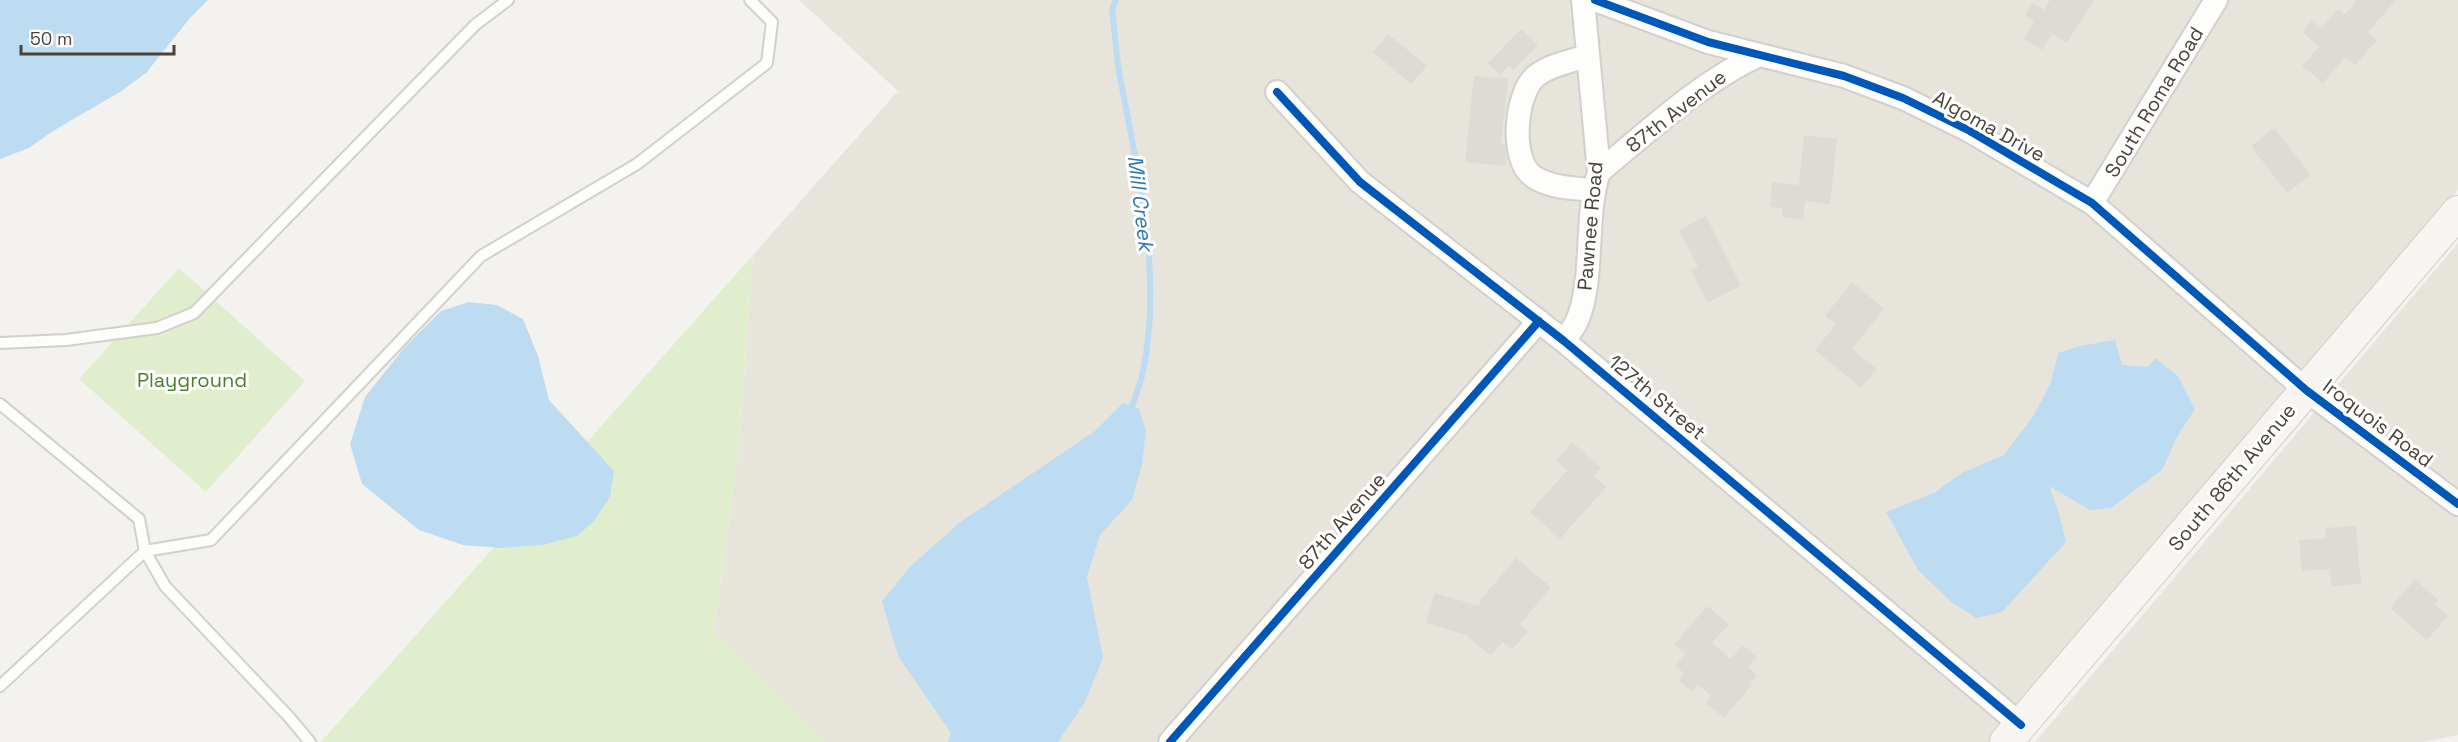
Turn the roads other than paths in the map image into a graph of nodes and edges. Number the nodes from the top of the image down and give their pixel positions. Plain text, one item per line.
1 (508, 0) edge
2 (750, 0) edge
3 (1582, 0) edge
4 (1595, 0) edge
5 (2216, 0) edge
6 (1588, 56) junction
7 (1757, 56) junction
8 (1277, 92) dead end
9 (1596, 181) junction
10 (2092, 203) junction
11 (2458, 212) edge
12 (1539, 321) junction
13 (1564, 341) junction
14 (0, 343) edge
15 (2306, 390) junction
16 (0, 404) edge
17 (2458, 504) edge
18 (145, 551) junction
19 (0, 686) edge
20 (2014, 733) edge
21 (310, 742) edge
22 (1170, 742) edge

1 - 14 lane
2 - 18 lane
3 - 6 street, Pawnee Road
4 - 7 street, Algoma Drive
5 - 10 street, South Roma Road
6 - 9 street, Pawnee Road
6 - 9 street
7 - 9 street, 87th Avenue
7 - 10 street, Algoma Drive
8 - 12 street, 127th Street
9 - 13 street, Pawnee Road
10 - 15 street, Algoma Drive
11 - 15 street, South 86th Avenue
12 - 13 street, 127th Street
12 - 22 street, 87th Avenue
13 - 20 street, 127th Street
15 - 17 street, Iroquois Road
15 - 20 street, South 86th Avenue
16 - 18 lane
18 - 19 lane
18 - 21 lane

